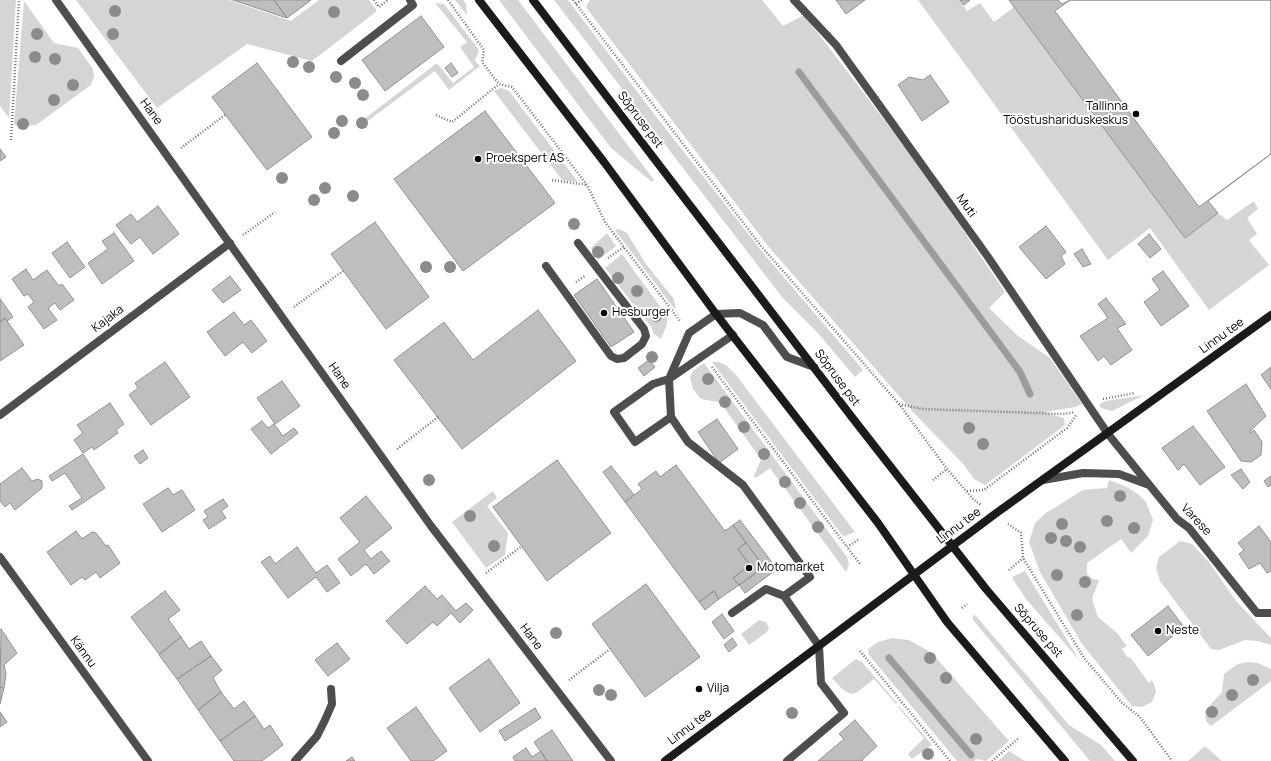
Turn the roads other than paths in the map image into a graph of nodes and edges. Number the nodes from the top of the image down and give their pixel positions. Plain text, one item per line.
1 (56, 0) edge
2 (410, 0) edge
3 (479, 0) edge
4 (533, 0) edge
5 (794, 0) edge
6 (341, 61) dead end
7 (230, 242) junction
8 (578, 242) dead end
9 (546, 266) dead end
10 (716, 314) junction
11 (1271, 315) edge
12 (733, 335) junction
13 (814, 367) junction
14 (669, 379) junction
15 (0, 416) edge
16 (671, 417) junction
17 (1108, 434) junction
18 (1043, 480) junction
19 (1150, 485) junction
20 (953, 547) junction
21 (0, 557) edge
22 (913, 575) junction
23 (784, 596) junction
24 (732, 613) dead end
25 (1271, 613) edge
26 (819, 646) junction
27 (331, 689) dead end
28 (148, 761) edge
29 (295, 761) edge
30 (610, 761) edge
31 (665, 761) edge
32 (787, 761) edge
33 (1065, 761) edge
34 (1133, 761) edge

1 - 7 street, Hane
2 - 6 street
3 - 10 main road
4 - 13 main road, Sõpruse pst
5 - 17 street, Muti
7 - 15 street, Kajaka
7 - 30 street, Hane
8 - 9 street
10 - 12 main road
10 - 13 street
10 - 14 street
11 - 17 main road, Linnu tee
12 - 14 street
12 - 22 main road
13 - 20 main road, Sõpruse pst
14 - 16 street
14 - 16 street
16 - 23 street
17 - 18 main road, Linnu tee
17 - 19 street, Varese
18 - 19 street
18 - 20 main road, Linnu tee
19 - 25 street, Varese
20 - 22 main road, Linnu tee
20 - 34 main road, Sõpruse pst
21 - 28 street, Kännu
22 - 26 main road, Linnu tee
22 - 33 main road
23 - 24 street
23 - 26 street
26 - 31 main road, Linnu tee
26 - 32 street
27 - 29 street

